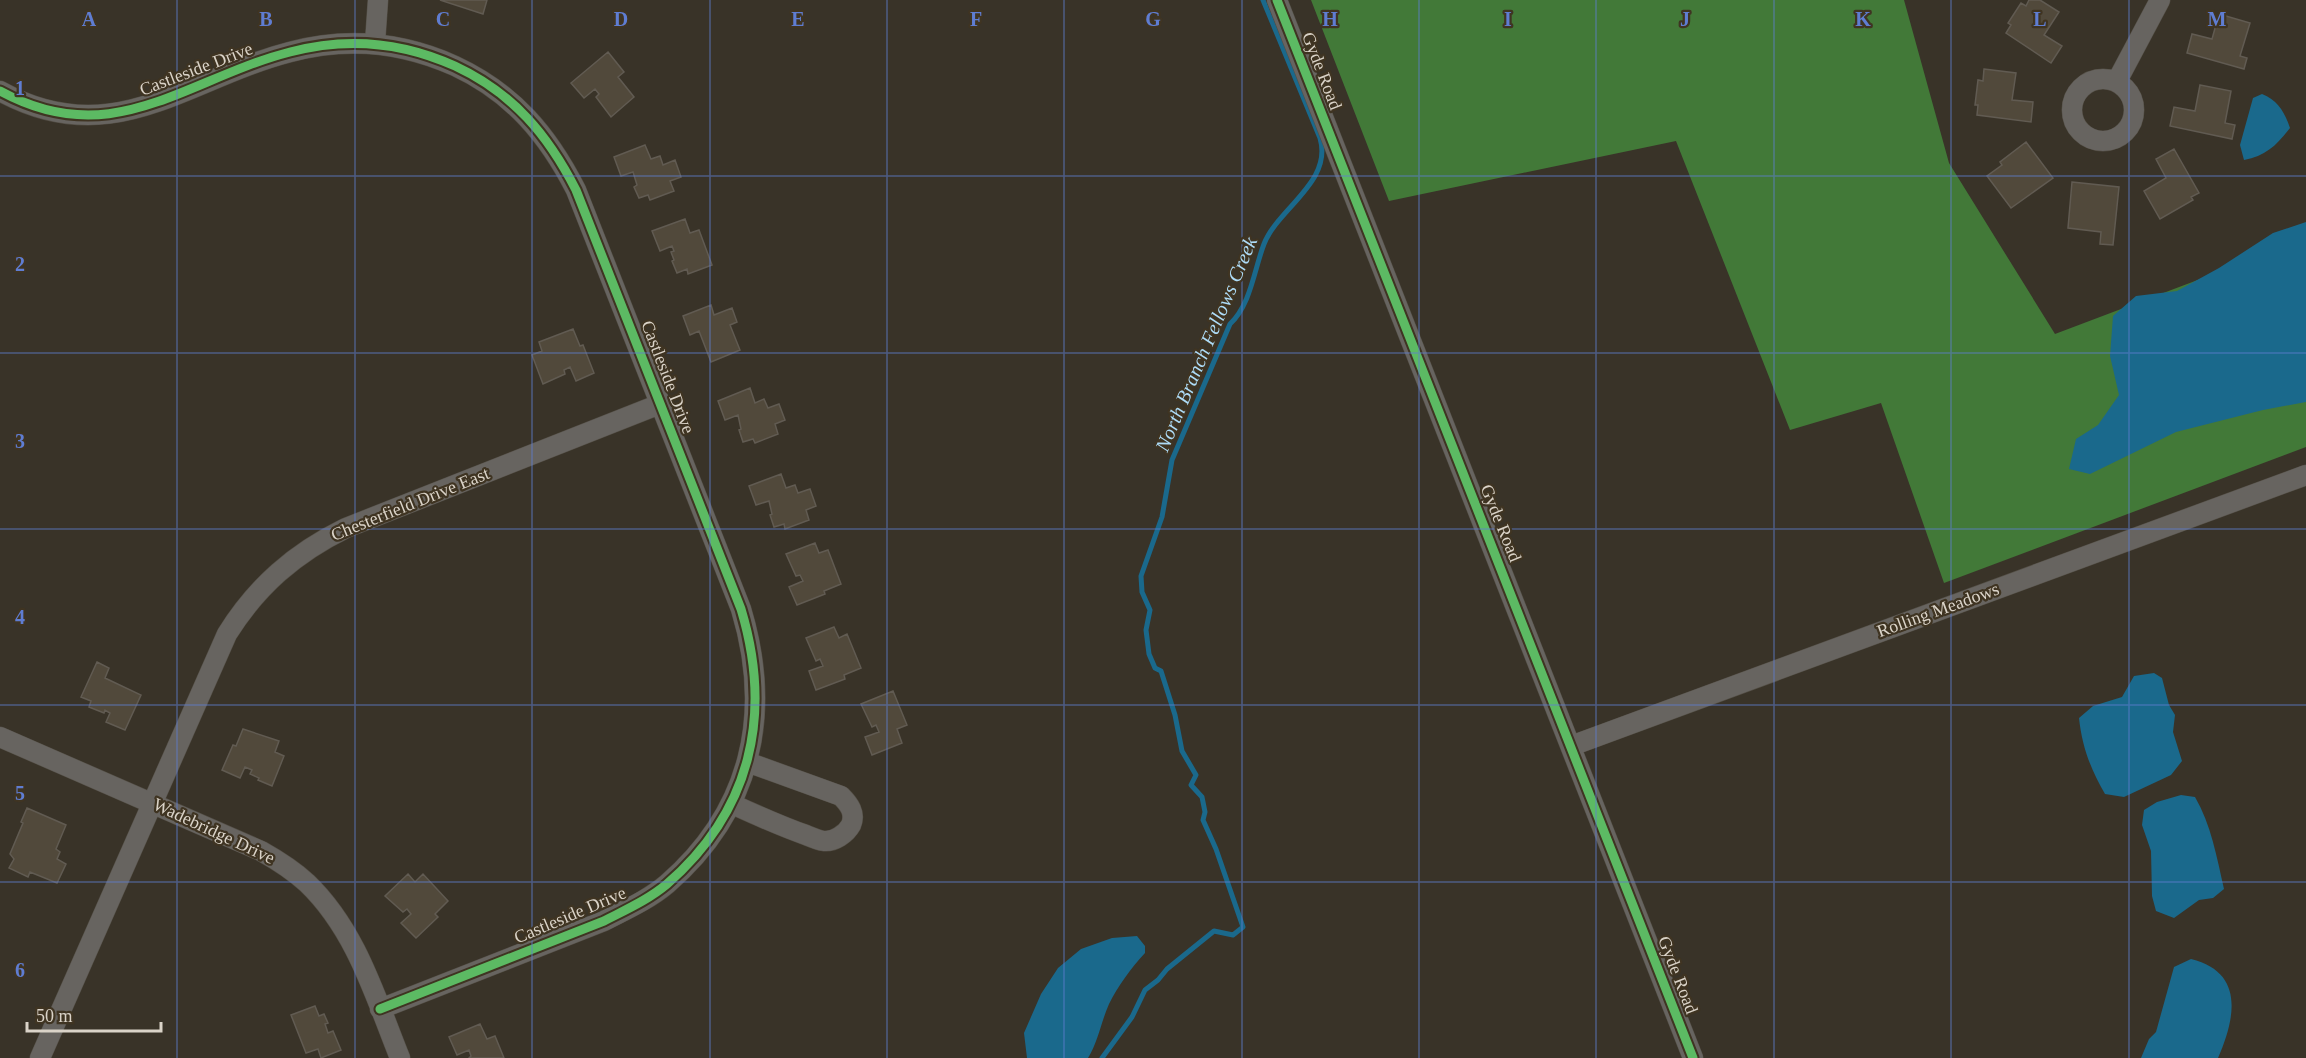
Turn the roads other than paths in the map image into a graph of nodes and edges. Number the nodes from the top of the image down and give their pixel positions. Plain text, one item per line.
1 (378, 0) edge
2 (1277, 0) edge
3 (2160, 0) edge
4 (375, 44) junction
5 (2117, 81) dead end
6 (0, 91) edge
7 (660, 404) junction
8 (2306, 475) edge
9 (0, 736) edge
10 (1571, 746) junction
11 (747, 762) junction
12 (152, 802) junction
13 (732, 804) junction
14 (380, 1009) junction
15 (40, 1058) edge
16 (400, 1058) edge
17 (1693, 1058) edge

1 - 4 street
2 - 10 street, Gyde Road
3 - 5 street
4 - 6 street, Castleside Drive
4 - 7 street, Castleside Drive
7 - 11 street, Castleside Drive
7 - 12 street, Chesterfield Drive East
8 - 10 street, Rolling Meadows
9 - 12 street, Wadebridge Drive
10 - 17 street, Gyde Road
11 - 13 street, Castleside Drive
11 - 13 street
12 - 14 street, Wadebridge Drive
12 - 15 street, Chesterfield Drive East
13 - 14 street, Castleside Drive
14 - 16 street, Wadebridge Drive

